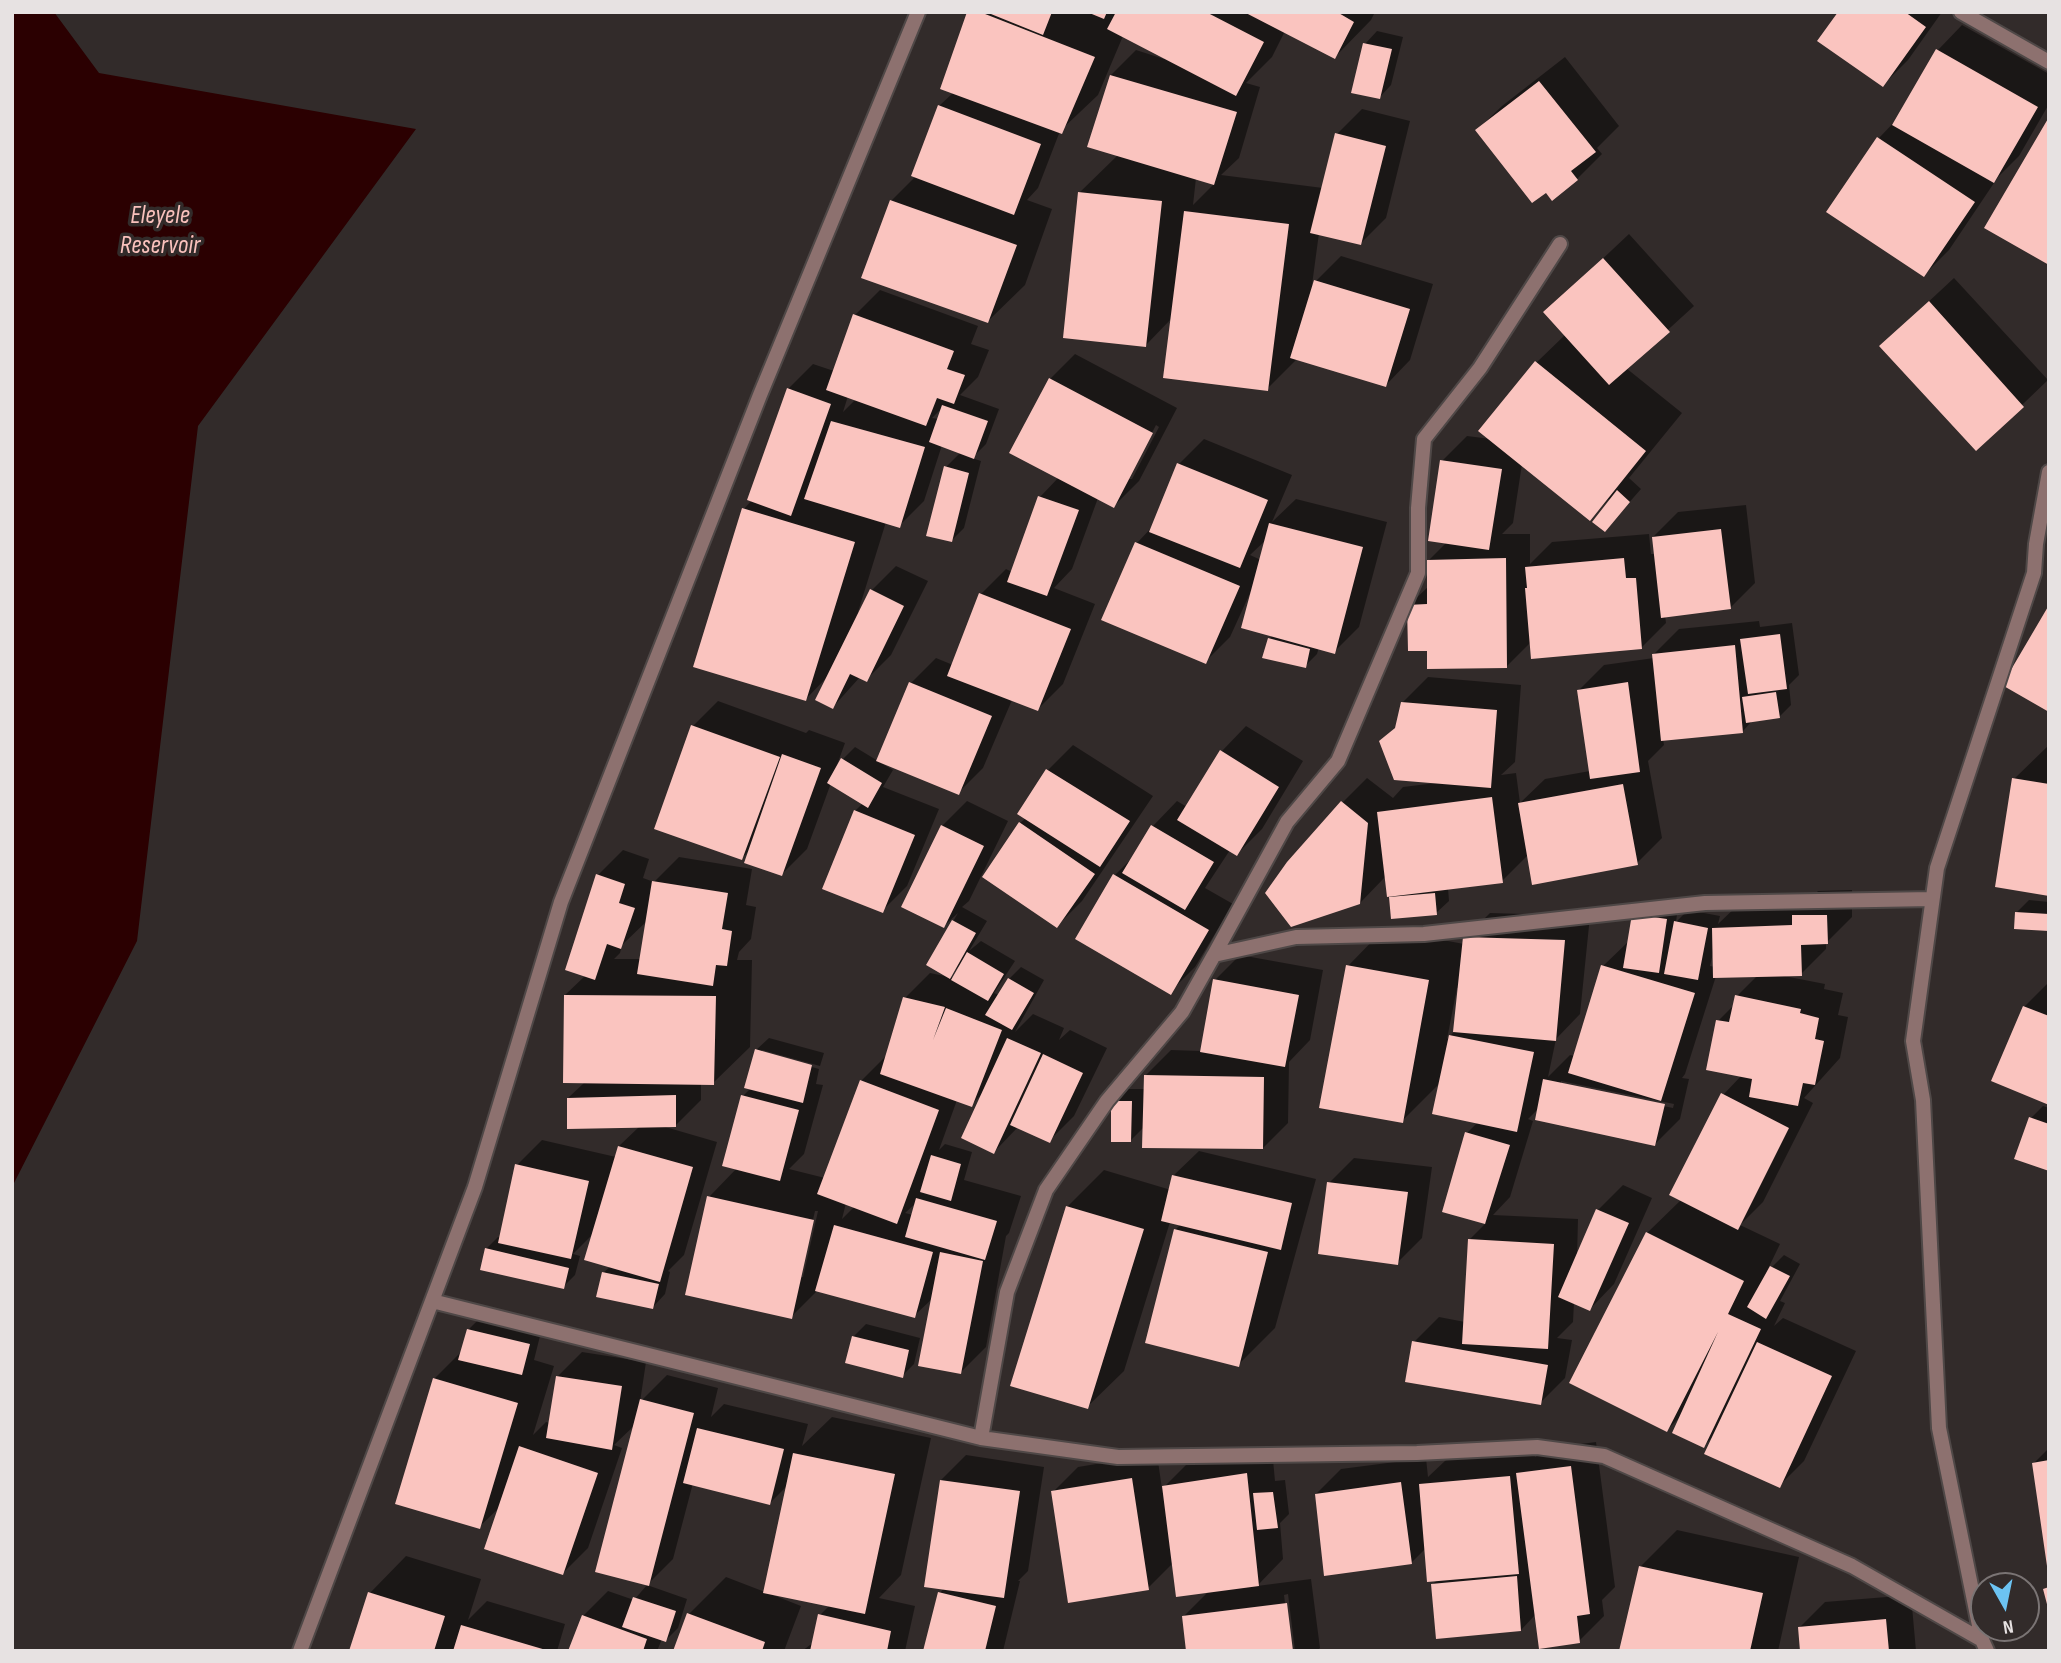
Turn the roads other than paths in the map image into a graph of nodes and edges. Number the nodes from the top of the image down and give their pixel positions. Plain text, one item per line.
1 (918, 12) edge
2 (1961, 12) edge
3 (2049, 62) edge
4 (1560, 244) dead end
5 (2049, 472) edge
6 (1932, 899) junction
7 (1214, 955) junction
8 (432, 1301) junction
9 (981, 1438) junction
10 (1985, 1645) edge
11 (300, 1651) edge

1 - 8 street
2 - 3 street
4 - 7 street
5 - 6 street
6 - 7 street
6 - 10 street
7 - 9 street
8 - 9 street
8 - 11 street
9 - 10 street

